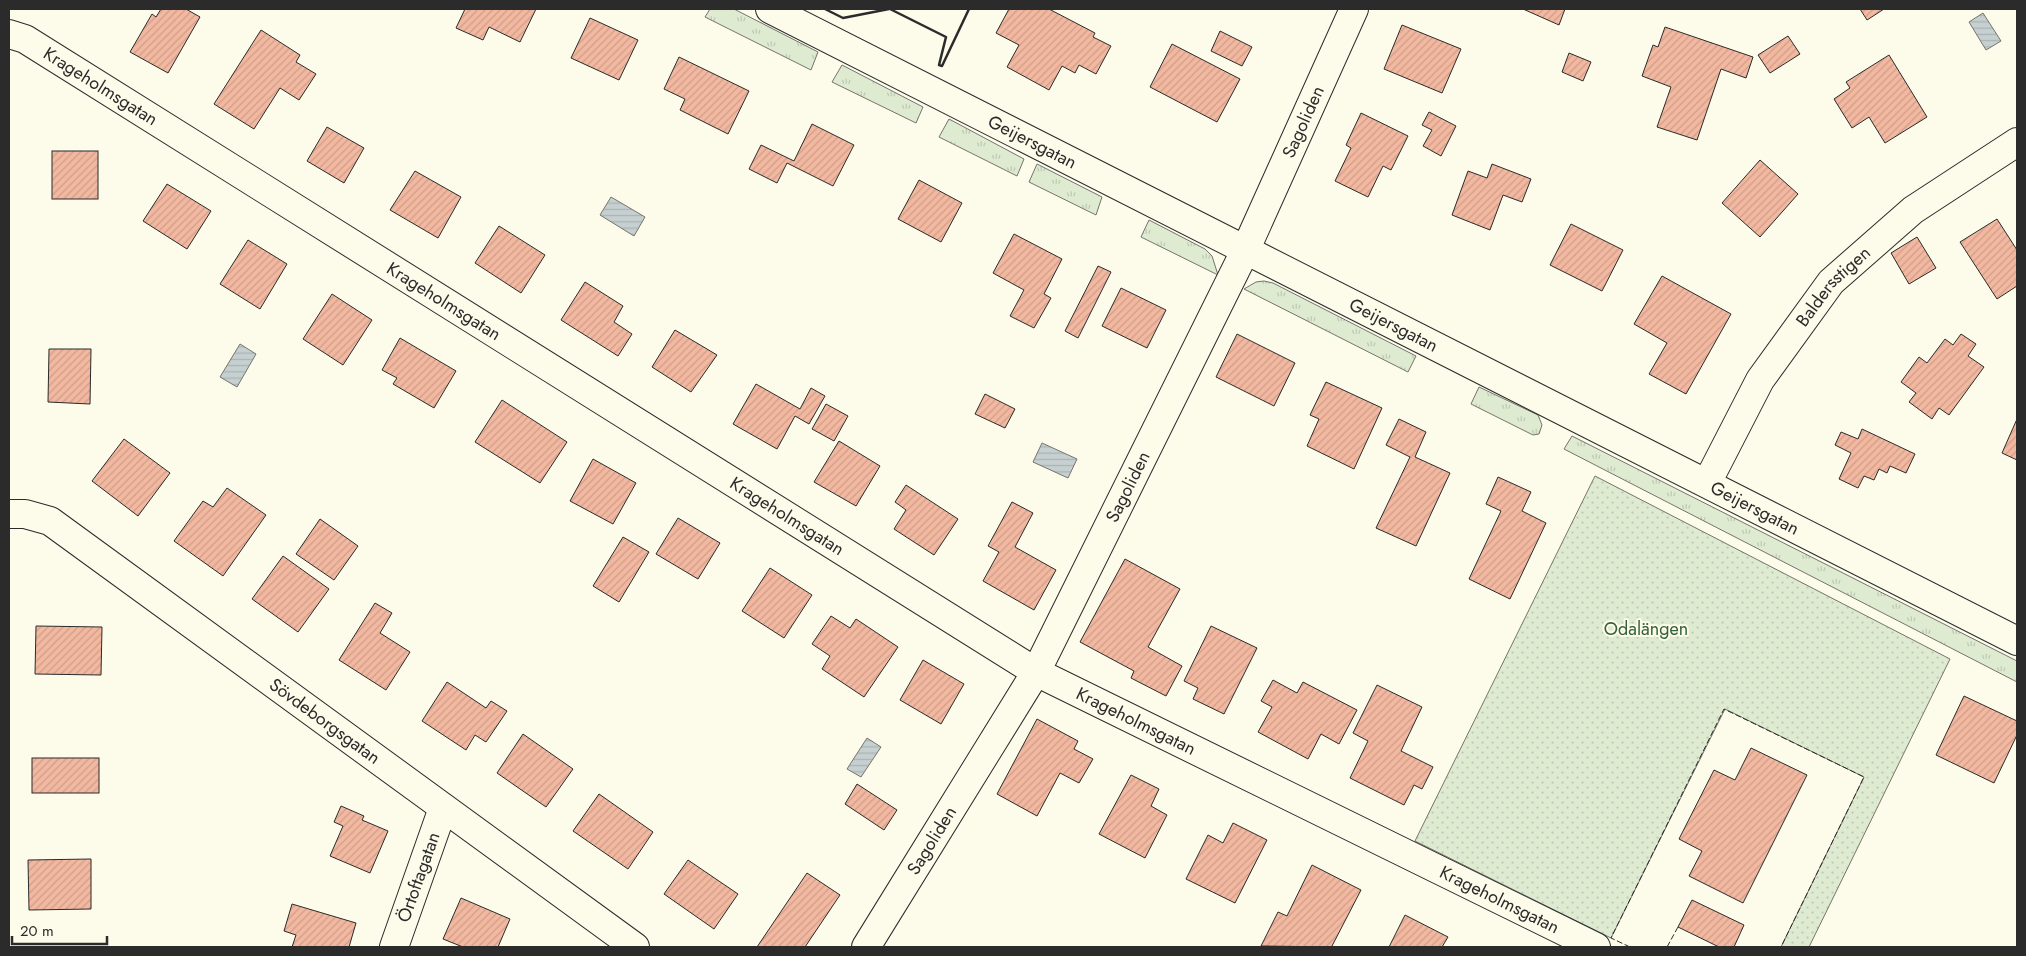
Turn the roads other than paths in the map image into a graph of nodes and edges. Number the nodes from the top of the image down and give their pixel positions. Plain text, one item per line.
1 (770, 9) edge
2 (1354, 9) edge
3 (9, 34) edge
4 (2017, 142) edge
5 (1245, 251) junction
6 (1706, 483) junction
7 (9, 514) edge
8 (2017, 641) edge
9 (1036, 672) junction
10 (443, 808) junction
11 (394, 947) edge
12 (635, 947) edge
13 (866, 947) edge
14 (1596, 947) edge

1 - 5 street, Geijersgatan
2 - 5 street, Sagoliden
3 - 9 street, Krageholmsgatan
4 - 6 street, Baldersstigen
5 - 6 street, Geijersgatan
5 - 9 street, Sagoliden
6 - 8 street, Geijersgatan
7 - 10 street, Sövdeborgsgatan
9 - 13 street, Sagoliden
9 - 14 street, Krageholmsgatan
10 - 11 street, Örtoftagatan
10 - 12 street, Sövdeborgsgatan

